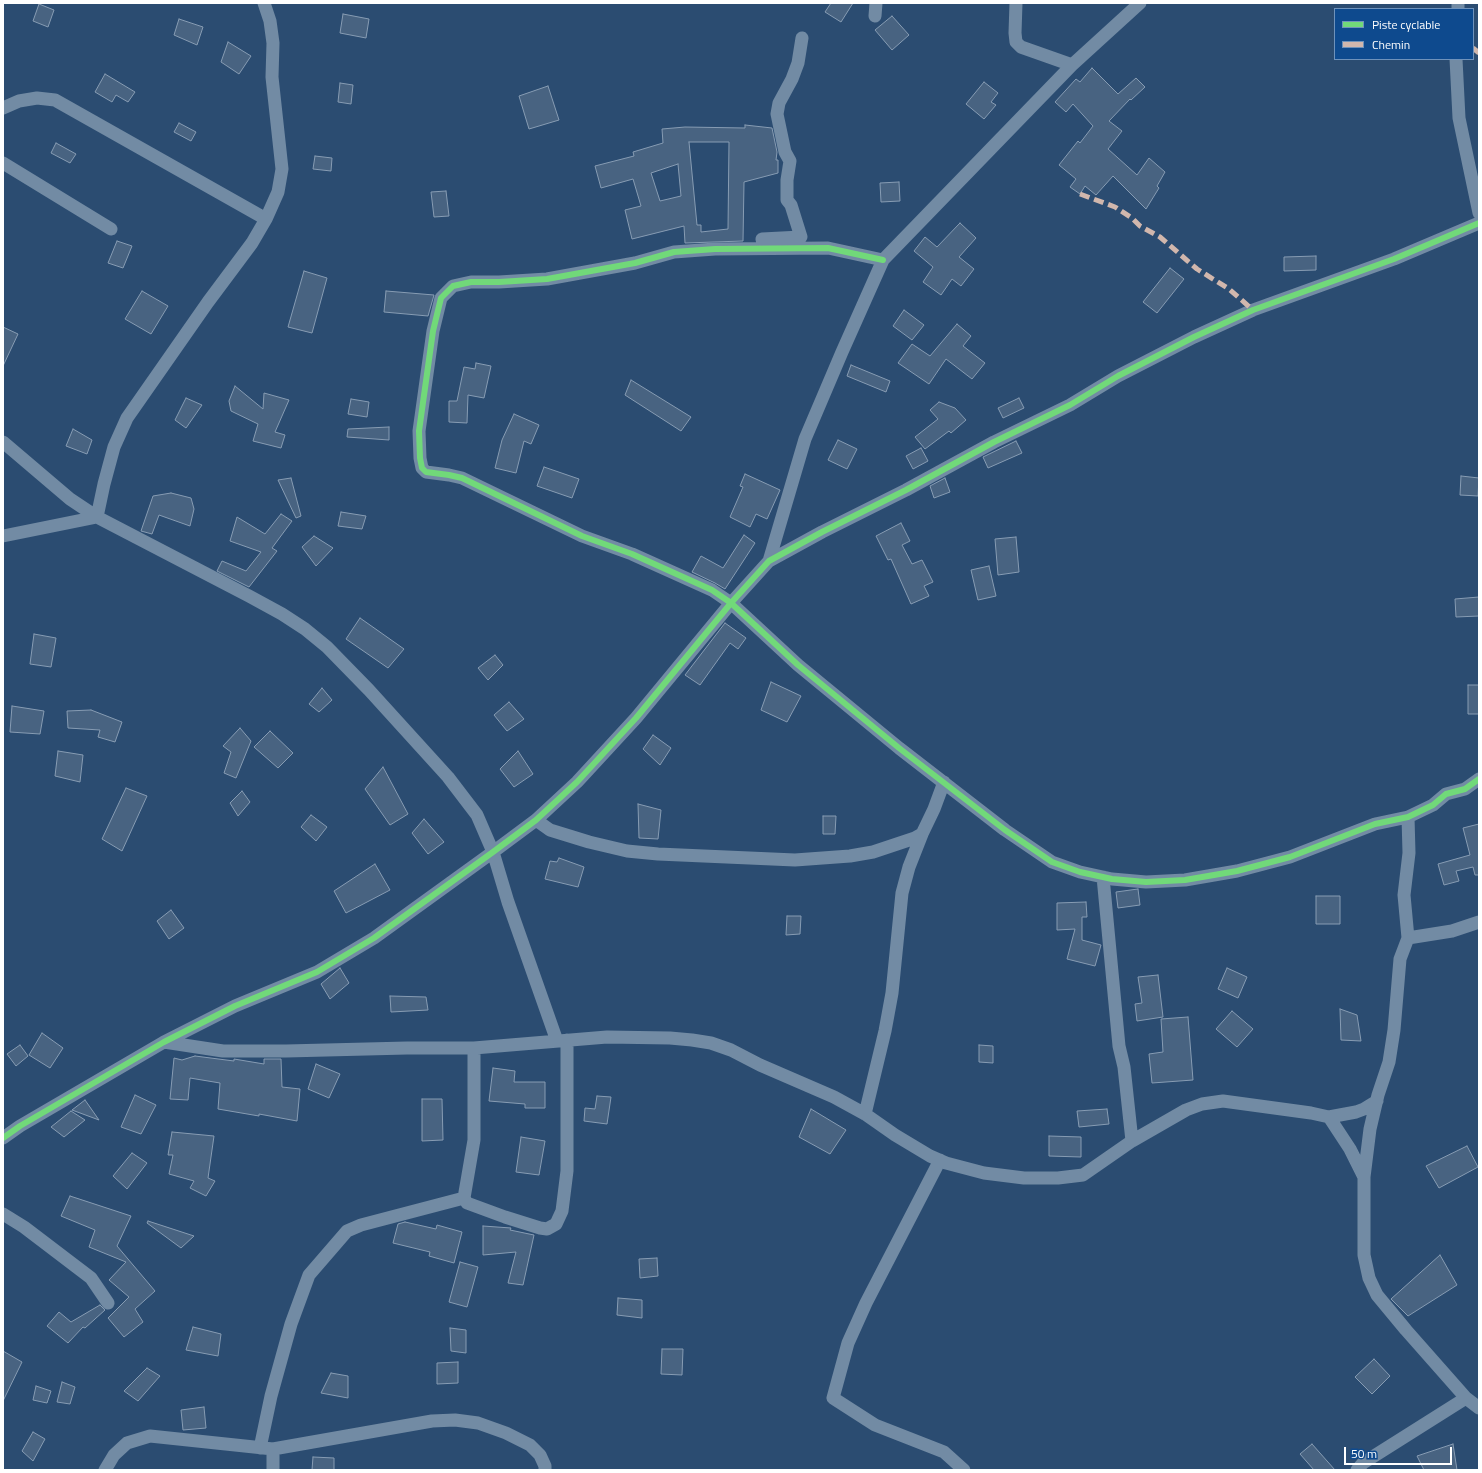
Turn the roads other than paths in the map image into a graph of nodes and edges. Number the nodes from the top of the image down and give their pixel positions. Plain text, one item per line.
1 (264, 3) edge
2 (1016, 3) edge
3 (1140, 3) edge
4 (802, 38) dead end
5 (1456, 60) edge
6 (1072, 65) junction
7 (3, 108) edge
8 (3, 163) edge
9 (1479, 213) edge
10 (266, 219) junction
11 (1479, 223) edge
12 (111, 229) dead end
13 (764, 248) junction
14 (883, 260) junction
15 (3, 442) edge
16 (98, 517) junction
17 (3, 536) edge
18 (769, 562) junction
19 (731, 603) junction
20 (1479, 779) edge
21 (944, 782) junction
22 (1408, 817) junction
23 (536, 820) junction
24 (922, 834) junction
25 (493, 852) junction
26 (1103, 877) junction
27 (1479, 922) edge
28 (1408, 938) junction
29 (562, 1041) junction
30 (164, 1042) junction
31 (474, 1048) junction
32 (1377, 1100) junction
33 (865, 1114) junction
34 (1329, 1117) junction
35 (3, 1138) edge
36 (1132, 1141) junction
37 (940, 1160) junction
38 (1364, 1177) junction
39 (464, 1198) junction
40 (3, 1214) edge
41 (108, 1303) dead end
42 (1466, 1398) junction
43 (1479, 1408) edge
44 (267, 1448) junction
45 (105, 1470) edge
46 (273, 1470) edge
47 (545, 1470) edge
48 (964, 1470) edge
49 (1357, 1470) edge

1 - 10 street
2 - 6 street
3 - 6 street
4 - 13 street
5 - 9 street
6 - 14 street
7 - 10 street
8 - 12 street
10 - 16 street
11 - 18 street
13 - 14 street
13 - 19 street
14 - 18 street
15 - 16 street
16 - 17 street
16 - 25 street
18 - 19 street
19 - 21 street
19 - 23 street
20 - 22 street
21 - 24 street
21 - 26 street
22 - 26 street
22 - 28 street
23 - 24 street
23 - 25 street
24 - 33 street
25 - 29 street
25 - 30 street
26 - 36 street
27 - 28 street
28 - 32 street
29 - 31 street
29 - 33 street
29 - 39 street
30 - 31 street
30 - 35 street
31 - 39 street
32 - 34 street
32 - 38 street
33 - 37 street
34 - 36 street
34 - 38 street
36 - 37 street
37 - 48 street
38 - 42 street
39 - 44 street
40 - 41 street
42 - 43 street
42 - 49 street
44 - 45 street
44 - 46 street
44 - 47 street

